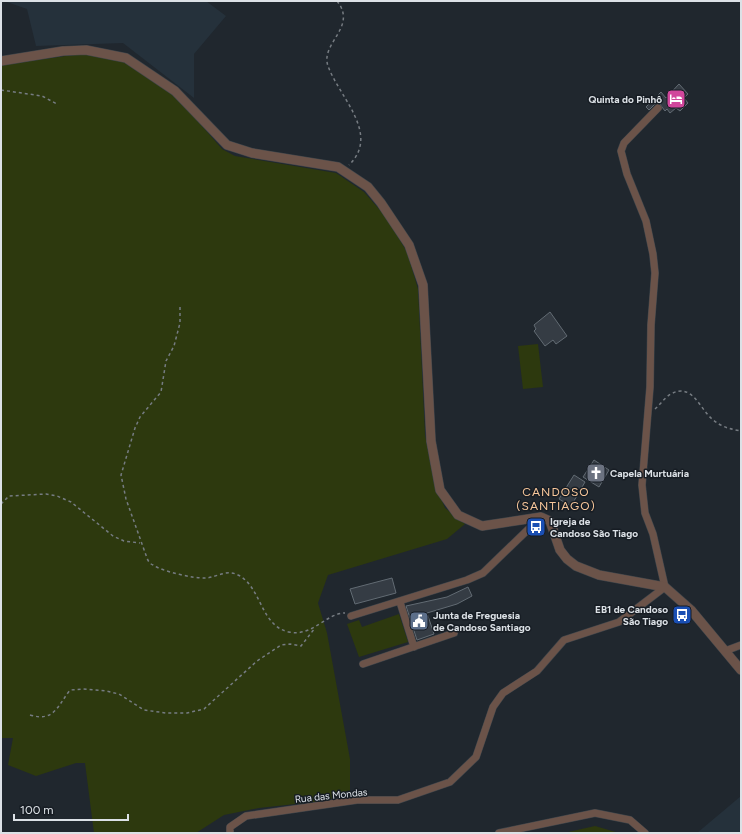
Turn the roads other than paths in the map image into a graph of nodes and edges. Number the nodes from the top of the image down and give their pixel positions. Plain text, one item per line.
1 (1, 61) edge
2 (658, 108) dead end
3 (540, 517) junction
4 (665, 587) junction
5 (400, 602) junction
6 (351, 616) road end
7 (454, 633) dead end
8 (741, 645) edge
9 (414, 647) junction
10 (725, 651) junction
11 (363, 664) dead end
12 (741, 670) edge
13 (230, 833) edge
14 (499, 833) edge
15 (645, 833) edge

1 - 3 street
2 - 4 street
3 - 4 street
3 - 5 street
4 - 10 street
4 - 13 street, Rua das Mondas
5 - 6 street
5 - 9 street
7 - 9 street
8 - 10 street
9 - 11 street
10 - 12 street
14 - 15 street

